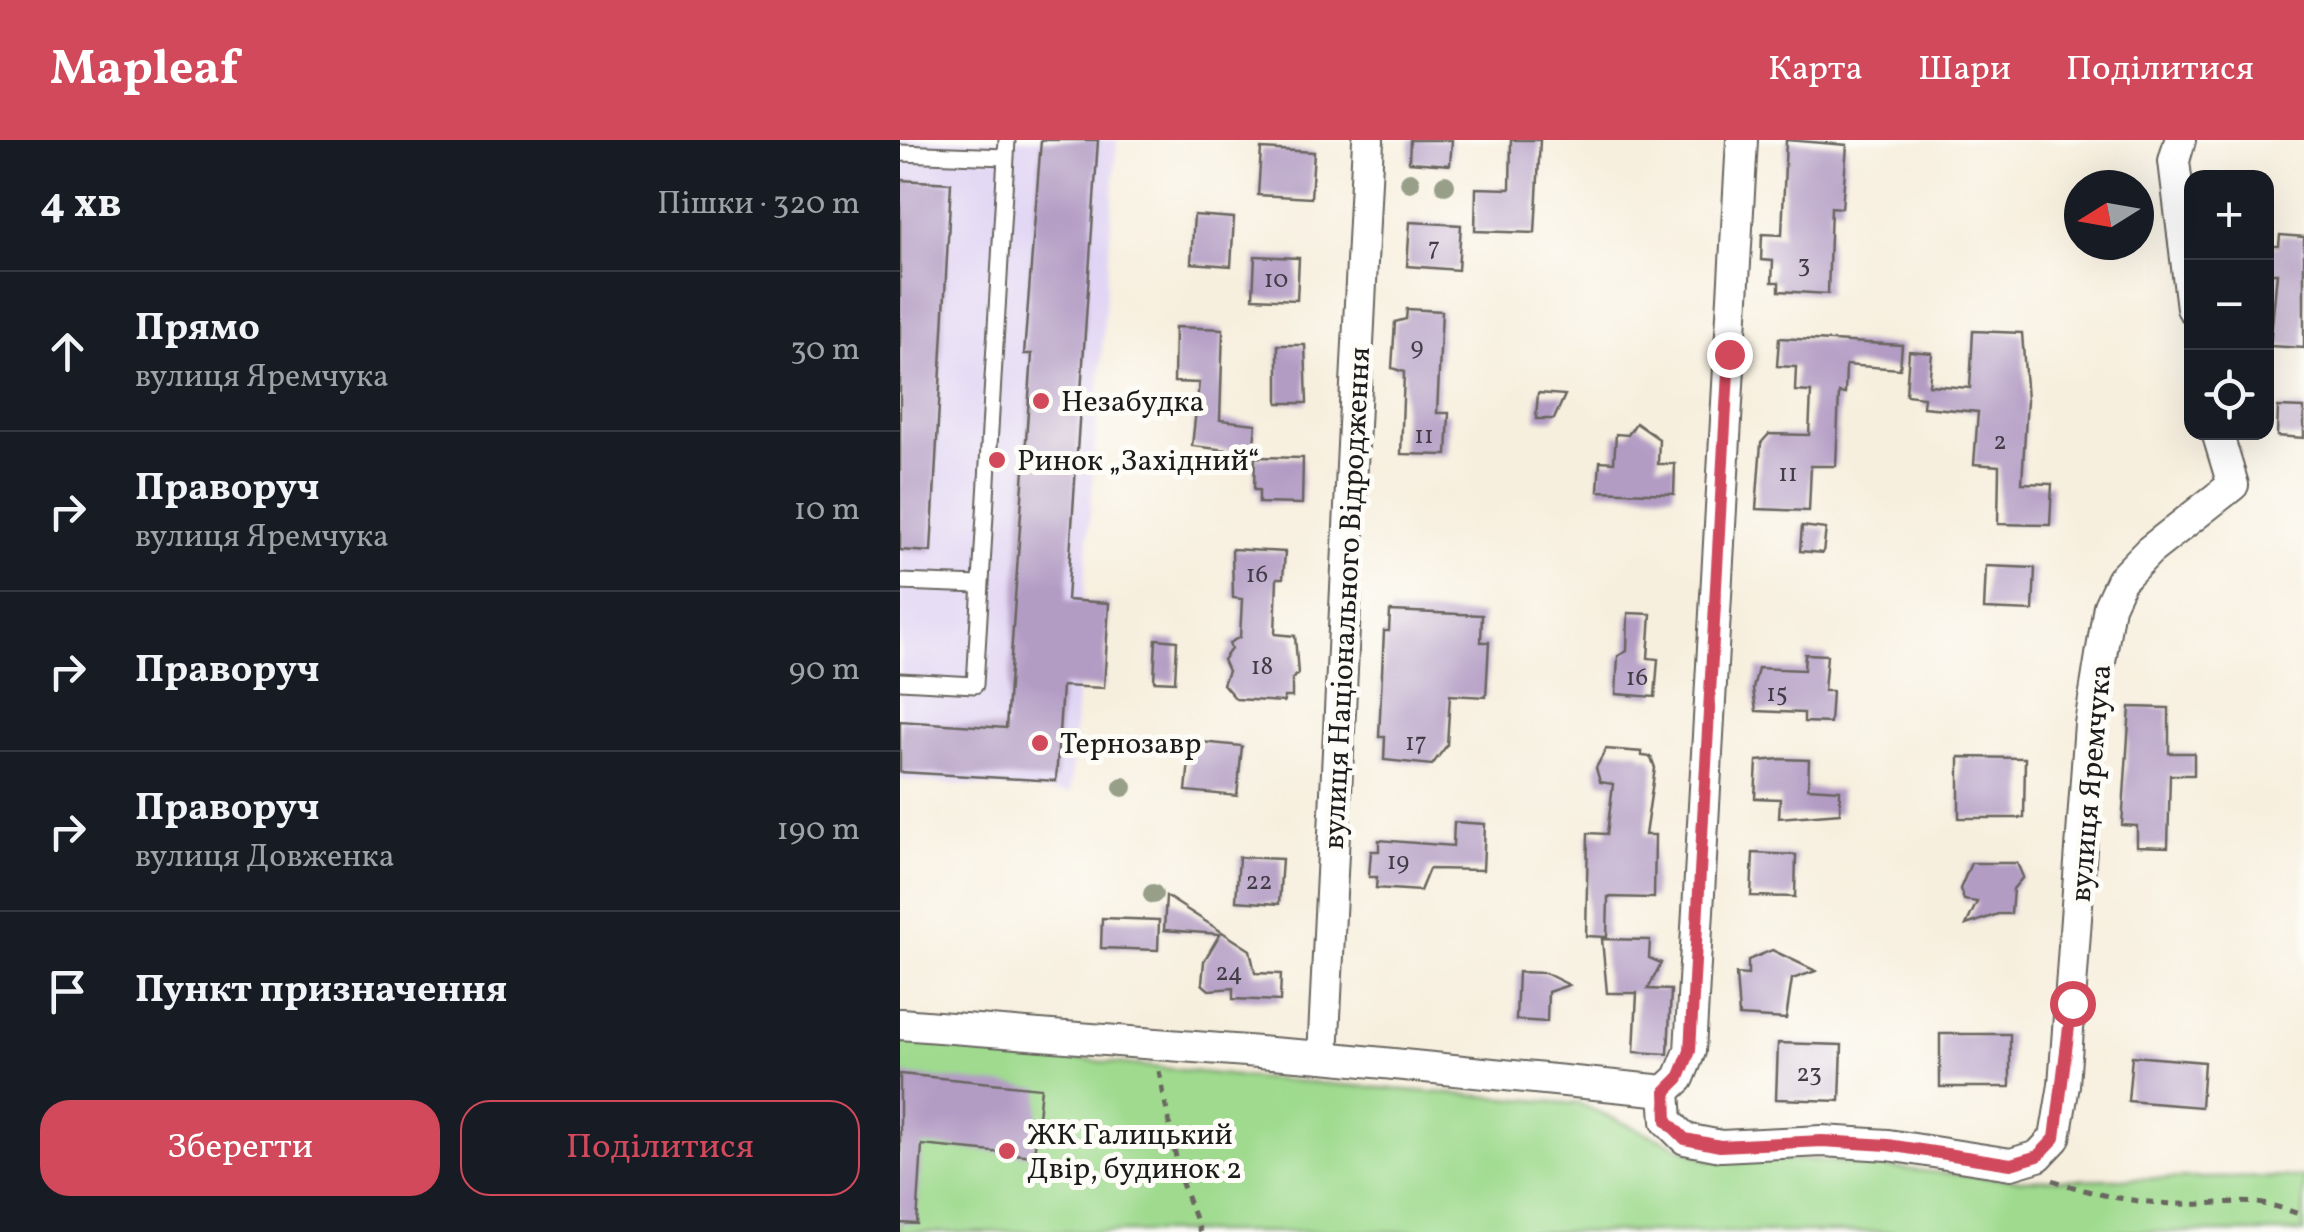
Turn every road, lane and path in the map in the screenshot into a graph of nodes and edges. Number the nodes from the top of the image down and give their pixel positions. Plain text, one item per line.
1 (1006, 140) edge
2 (1368, 140) edge
3 (1742, 140) edge
4 (2180, 140) edge
5 (900, 153) edge
6 (1006, 158) junction
7 (2186, 260) edge
8 (2220, 440) edge
9 (900, 582) edge
10 (980, 585) junction
11 (900, 681) edge
12 (900, 1024) edge
13 (1154, 1046) junction
14 (1324, 1057) junction
15 (1666, 1091) junction
16 (2011, 1164) junction
17 (2304, 1216) edge
18 (1200, 1232) edge

1 - 6 lane
2 - 14 street, вулиця Національного Відродження
3 - 15 street
4 - 7 street
5 - 6 lane
6 - 10 lane
8 - 16 street, вулиця Яремчука
9 - 10 lane
10 - 11 lane
12 - 13 street
13 - 14 street
13 - 18 path
14 - 15 street
15 - 16 street
16 - 17 path

